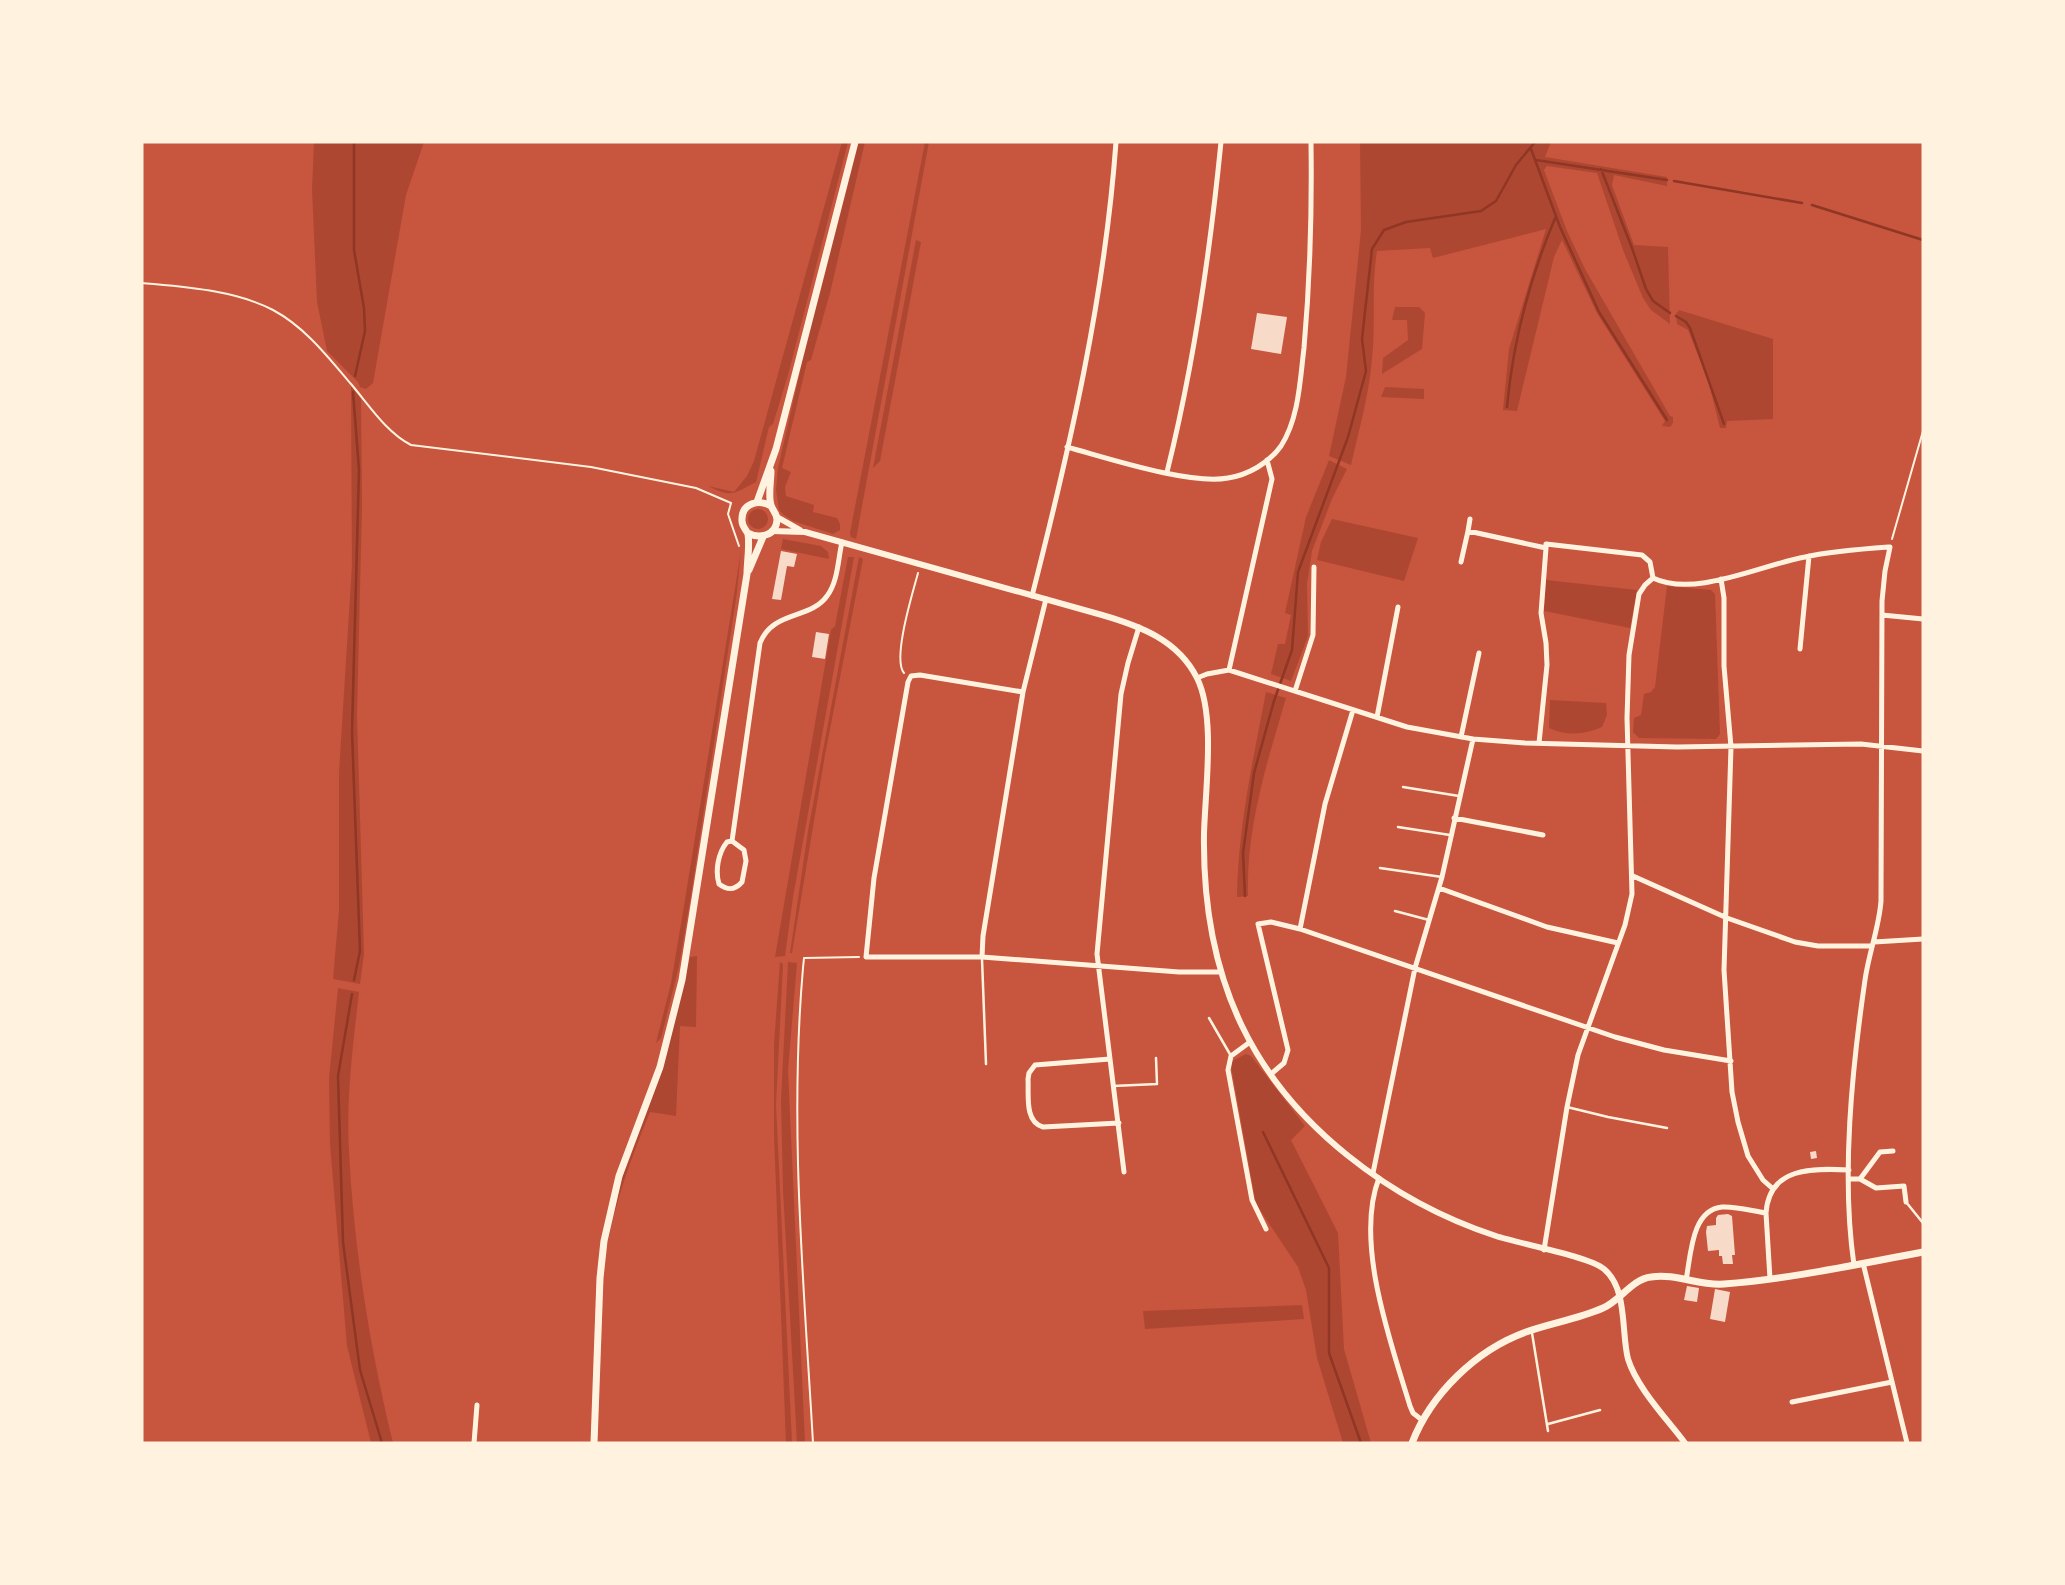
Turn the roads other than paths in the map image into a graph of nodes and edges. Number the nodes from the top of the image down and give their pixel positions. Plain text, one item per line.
1 (855, 142) edge
2 (1116, 142) edge
3 (1221, 142) edge
4 (1311, 142) edge
5 (1067, 447) junction
6 (1267, 460) junction
7 (771, 464) junction
8 (1167, 472) junction
9 (757, 502) junction
10 (771, 506) junction
11 (776, 517) junction
12 (1470, 519) dead end
13 (772, 531) junction
14 (802, 531) junction
15 (1468, 531) junction
16 (748, 533) junction
17 (763, 537) junction
18 (842, 542) junction
19 (1546, 548) junction
20 (1809, 556) junction
21 (1461, 562) dead end
22 (1314, 567) dead end
23 (747, 574) junction
24 (1653, 578) junction
25 (1721, 579) junction
26 (1032, 596) junction
27 (1045, 599) junction
28 (1398, 607) dead end
29 (1882, 615) junction
30 (1923, 619) edge
31 (1139, 627) junction
32 (1800, 649) dead end
33 (1479, 653) dead end
34 (1228, 670) junction
35 (1198, 678) junction
36 (1023, 691) junction
37 (1293, 691) junction
38 (1353, 710) junction
39 (1377, 717) junction
40 (1461, 737) junction
41 (1473, 739) junction
42 (1539, 743) junction
43 (1882, 745) junction
44 (1628, 746) junction
45 (1731, 747) junction
46 (1923, 751) edge
47 (1403, 787) dead end
48 (1459, 796) junction
49 (1454, 818) junction
50 (1398, 827) dead end
51 (1450, 835) junction
52 (1543, 835) dead end
53 (732, 841) junction
54 (1380, 867) dead end
55 (1633, 876) junction
56 (1442, 877) junction
57 (1439, 888) junction
58 (1395, 911) dead end
59 (1727, 918) junction
60 (1429, 920) junction
61 (1300, 929) junction
62 (1923, 939) edge
63 (1618, 943) junction
64 (1873, 944) junction
65 (982, 957) junction
66 (1097, 965) junction
67 (1415, 968) junction
68 (1221, 972) junction
69 (1209, 1018) dead end
70 (1587, 1028) junction
71 (1250, 1041) junction
72 (1231, 1056) junction
73 (1156, 1058) dead end
74 (1110, 1059) junction
75 (1731, 1060) junction
76 (986, 1064) dead end
77 (1271, 1074) junction
78 (1113, 1086) junction
79 (1567, 1107) junction
80 (1119, 1123) junction
81 (1667, 1128) dead end
82 (1893, 1151) dead end
83 (1849, 1170) junction
84 (1124, 1172) dead end
85 (1376, 1176) junction
86 (1849, 1179) junction
87 (1860, 1179) junction
88 (1772, 1188) junction
89 (1906, 1202) joint
90 (1766, 1213) junction
91 (1923, 1223) edge
92 (1266, 1229) dead end
93 (1544, 1250) junction
94 (1923, 1252) edge
95 (1863, 1263) junction
96 (1854, 1265) junction
97 (1770, 1279) junction
98 (1686, 1280) junction
99 (1619, 1299) junction
100 (1531, 1330) junction
101 (1892, 1382) junction
102 (1792, 1402) dead end
103 (477, 1405) dead end
104 (1600, 1410) dead end
105 (1422, 1420) junction
106 (1548, 1424) junction
107 (1548, 1432) dead end
108 (474, 1443) edge
109 (594, 1443) edge
110 (1412, 1443) edge
111 (1685, 1443) edge
112 (1907, 1443) edge

1 - 7 main road
2 - 5 street
3 - 8 street
4 - 6 street
5 - 8 street
5 - 26 street
6 - 8 street
6 - 34 street
7 - 9 main road
7 - 10 main road
9 - 10 main road
9 - 16 main road
10 - 11 main road
11 - 13 main road
11 - 14 street
12 - 15 street
13 - 14 street
13 - 17 main road
14 - 18 street
15 - 19 street
15 - 21 street
16 - 17 main road
16 - 23 main road
17 - 23 main road
18 - 26 street
18 - 53 street
19 - 24 street
19 - 42 street
20 - 25 street
20 - 29 street
20 - 32 street
22 - 37 street
23 - 109 main road
24 - 25 street
24 - 44 street
25 - 45 street
26 - 27 street
27 - 31 street
27 - 36 street
28 - 39 street
29 - 30 street
29 - 43 street
31 - 35 street
31 - 66 street
33 - 40 street
34 - 35 street
34 - 37 street
35 - 68 street
36 - 65 street
36 - 65 street
37 - 38 street
38 - 39 street
38 - 61 street
39 - 40 street
40 - 41 street
41 - 42 street
41 - 48 street
42 - 44 street
43 - 45 street
43 - 46 street
43 - 64 street
44 - 45 street
44 - 55 street
45 - 59 street
47 - 48 lane
48 - 49 street
49 - 51 street
49 - 52 street
50 - 51 lane
51 - 56 street
53 - 53 street
54 - 56 lane
55 - 59 street
55 - 63 street
56 - 57 street
57 - 60 street
57 - 63 street
58 - 60 lane
59 - 64 street
59 - 75 street
60 - 67 street
61 - 67 street
61 - 77 street
62 - 64 street
63 - 70 street
64 - 83 street
65 - 66 street
65 - 76 lane
66 - 68 street
66 - 74 street
67 - 70 street
67 - 85 street
68 - 71 street
69 - 72 lane
70 - 75 street
70 - 79 street
71 - 72 street
71 - 77 street
72 - 92 street
73 - 78 lane
74 - 78 street
74 - 80 street
75 - 88 street
77 - 85 street
78 - 80 street
79 - 81 lane
79 - 93 street
80 - 84 street
82 - 87 street
83 - 86 street
83 - 88 street
85 - 93 street
85 - 105 street
86 - 87 street
86 - 96 street
87 - 89 street
88 - 90 street
89 - 91 lane
90 - 97 street
90 - 98 street
93 - 99 street
94 - 95 main road
95 - 96 main road
95 - 101 street
96 - 97 main road
97 - 98 main road
98 - 99 main road
99 - 100 main road
99 - 111 street
100 - 105 main road
100 - 106 lane
101 - 102 street
101 - 112 street
103 - 108 street
104 - 106 lane
105 - 110 main road
106 - 107 lane

